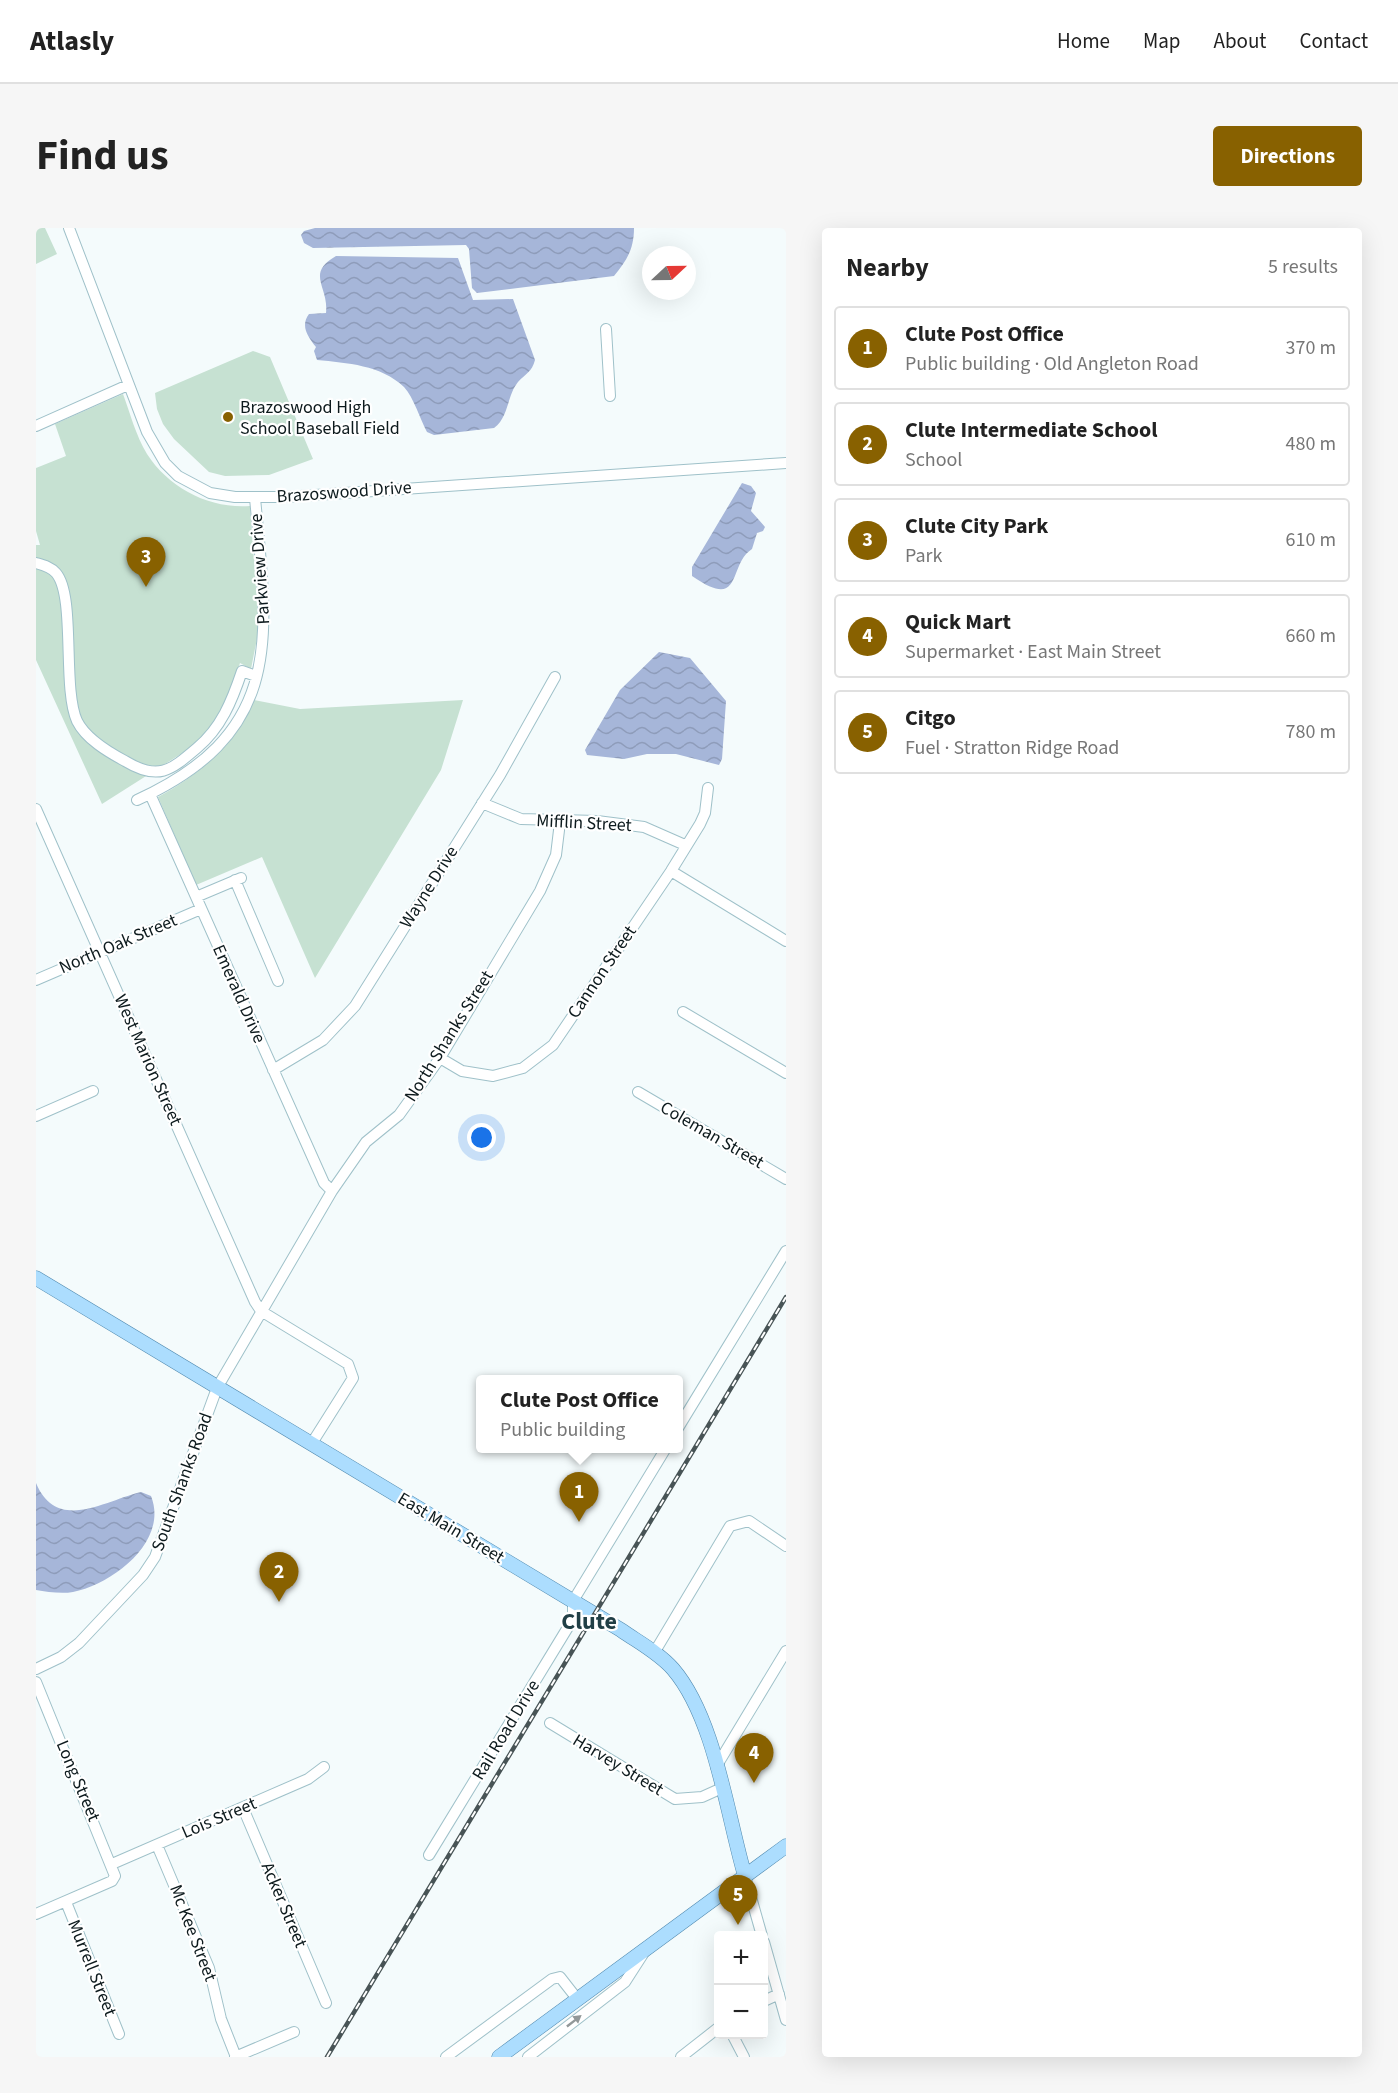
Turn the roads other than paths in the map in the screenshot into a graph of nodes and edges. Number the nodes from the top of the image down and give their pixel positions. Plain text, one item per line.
1 (69, 228) edge
2 (606, 329) dead end
3 (128, 385) junction
4 (610, 396) dead end
5 (36, 426) edge
6 (786, 463) edge
7 (255, 498) junction
8 (36, 563) edge
9 (256, 676) junction
10 (555, 677) dead end
11 (708, 788) dead end
12 (150, 794) junction
13 (136, 800) dead end
14 (482, 802) junction
15 (36, 809) edge
16 (560, 822) junction
17 (685, 845) junction
18 (671, 870) junction
19 (196, 897) junction
20 (201, 909) junction
21 (786, 941) edge
22 (100, 953) junction
23 (36, 980) edge
24 (278, 981) dead end
25 (683, 1012) dead end
26 (440, 1058) junction
27 (273, 1070) junction
28 (786, 1073) edge
29 (93, 1091) dead end
30 (638, 1092) dead end
31 (36, 1116) edge
32 (786, 1179) edge
33 (332, 1191) junction
34 (786, 1251) edge
35 (36, 1278) edge
36 (261, 1311) junction
37 (217, 1388) junction
38 (683, 1420) edge
39 (312, 1443) junction
40 (664, 1453) edge
41 (786, 1546) edge
42 (573, 1601) junction
43 (786, 1651) edge
44 (654, 1653) junction
45 (36, 1669) edge
46 (36, 1682) edge
47 (550, 1723) dead end
48 (324, 1767) dead end
49 (716, 1767) junction
50 (722, 1788) junction
51 (243, 1808) junction
52 (157, 1845) junction
53 (786, 1846) edge
54 (429, 1855) dead end
55 (112, 1864) junction
56 (745, 1876) junction
57 (66, 1902) junction
58 (36, 1914) edge
59 (761, 1931) edge
60 (644, 1952) junction
61 (768, 1956) edge
62 (779, 1995) junction
63 (768, 1999) edge
64 (578, 2000) junction
65 (326, 2003) dead end
66 (786, 2020) edge
67 (714, 2031) edge
68 (294, 2032) dead end
69 (119, 2034) dead end
70 (735, 2039) edge
71 (236, 2057) edge
72 (446, 2057) edge
73 (499, 2057) edge
74 (528, 2057) edge
75 (681, 2057) edge
76 (744, 2057) edge

1 - 3 street, Brazoswood Drive
2 - 4 street
3 - 5 street
3 - 7 street, Brazoswood Drive
6 - 7 street, Brazoswood Drive
7 - 9 street, Parkview Drive
8 - 9 street
9 - 12 street, Parkview Drive
10 - 14 street, Wayne Drive
11 - 17 street, Cannon Street
12 - 13 street, Parkview Drive
12 - 19 street, Emerald Drive
14 - 16 street, Mifflin Street
14 - 27 street, Wayne Drive
15 - 22 street, West Marion Street
16 - 17 street, Mifflin Street
16 - 26 street, North Shanks Street
17 - 18 street, Cannon Street
18 - 21 street
18 - 26 street, Cannon Street
19 - 20 street, Emerald Drive
19 - 24 street
20 - 22 street, North Oak Street
20 - 27 street, Emerald Drive
22 - 23 street, North Oak Street
22 - 36 street, West Marion Street
25 - 28 street
26 - 33 street, North Shanks Street
27 - 33 street, Emerald Drive
29 - 31 street
30 - 32 street, Coleman Street
33 - 36 street, North Shanks Street
34 - 38 street
35 - 37 main road, East Main Street
36 - 37 street, North Shanks Street
36 - 39 street
37 - 39 main road, East Main Street
37 - 45 street, South Shanks Road
39 - 42 main road, East Main Street
40 - 42 street, Rail Road Drive
41 - 44 street
42 - 44 main road, East Main Street
42 - 54 street, Rail Road Drive
43 - 49 street
44 - 49 main road, East Main Street
46 - 55 street, Long Street
47 - 50 street, Harvey Street
48 - 51 street, Lois Street
49 - 50 main road, East Main Street
50 - 56 main road, East Main Street
51 - 52 street, Lois Street
51 - 65 street, Acker Street
52 - 55 street, Lois Street
52 - 71 street, Mc Kee Street
53 - 56 main road
55 - 57 street, Long Street
56 - 59 street
56 - 60 main road
57 - 58 street
57 - 69 street, Murrell Street
60 - 64 main road
74 -> 60 street
61 - 62 street
62 - 63 street
62 - 66 street
64 - 72 street
64 - 73 main road
67 - 75 street
68 - 71 street
70 - 76 street

